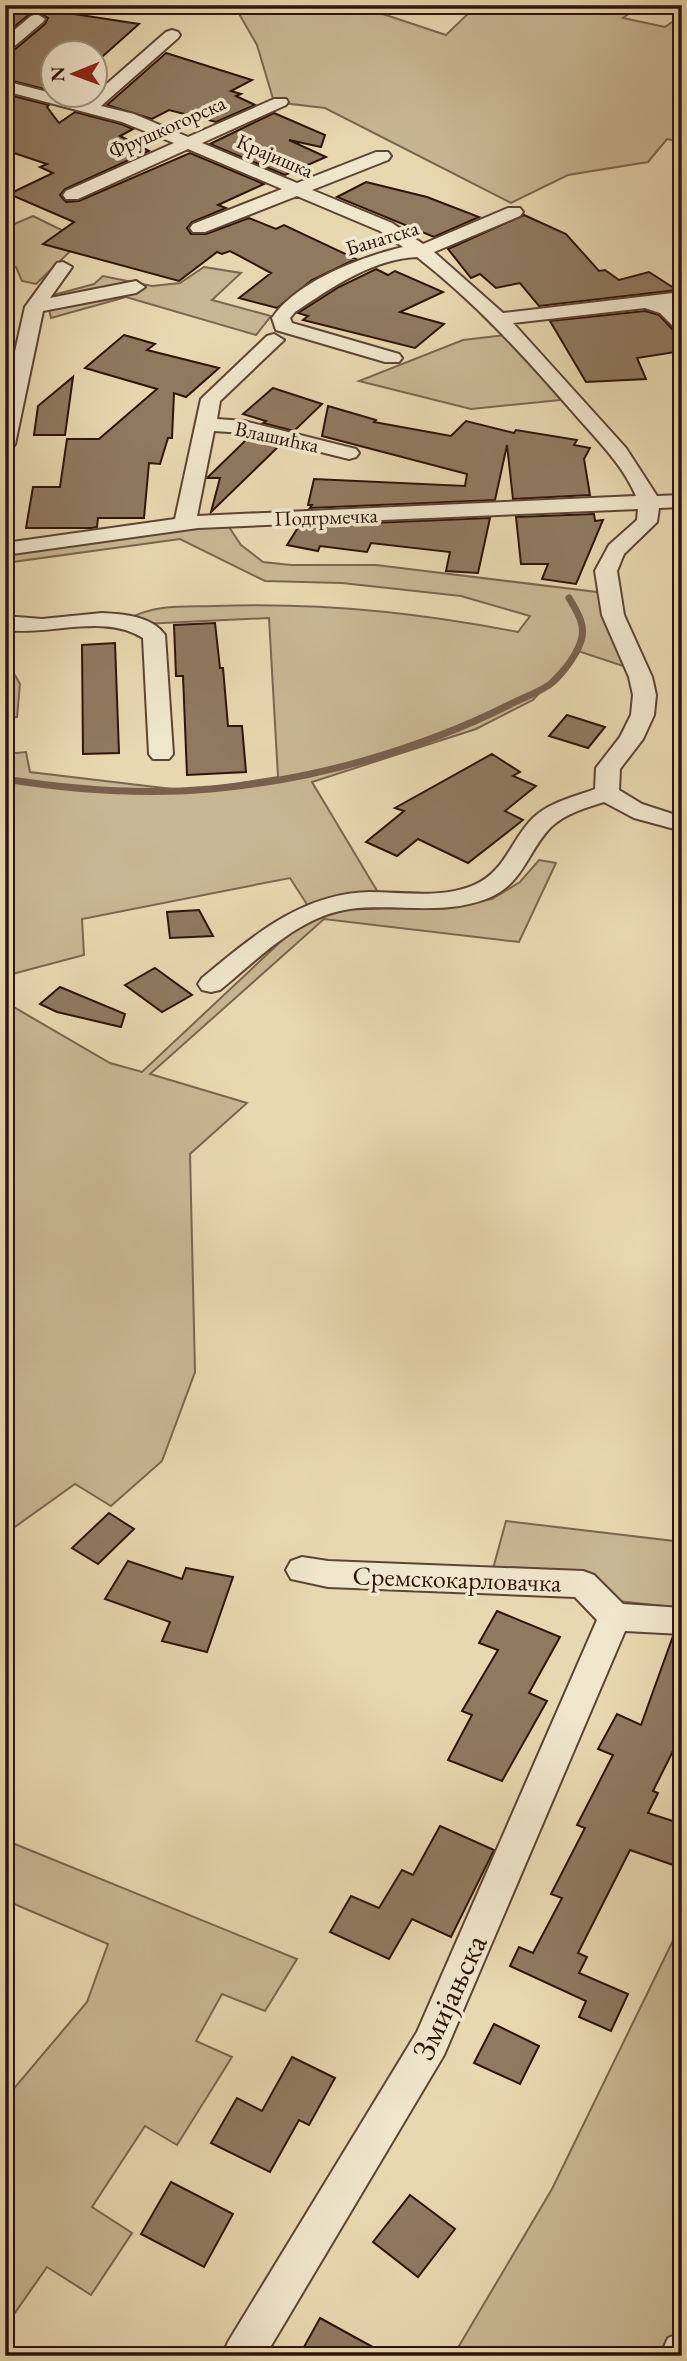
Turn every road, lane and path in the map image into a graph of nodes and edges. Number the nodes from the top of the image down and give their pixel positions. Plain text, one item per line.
1 (37, 19) dead end
2 (172, 35) dead end
3 (5, 46) edge
4 (5, 86) edge
5 (108, 91) edge
6 (38, 94) edge
7 (280, 102) dead end
8 (93, 108) edge
9 (187, 142) junction
10 (382, 156) dead end
11 (294, 189) junction
12 (72, 195) dead end
13 (514, 212) dead end
14 (200, 228) dead end
15 (422, 251) junction
16 (63, 267) dead end
17 (136, 287) dead end
18 (682, 298) edge
19 (649, 303) junction
20 (33, 307) junction
21 (499, 319) junction
22 (682, 324) edge
23 (278, 333) junction
24 (391, 358) dead end
25 (206, 424) junction
26 (5, 444) edge
27 (349, 453) dead end
28 (682, 501) edge
29 (649, 502) junction
30 (185, 523) junction
31 (5, 549) edge
32 (5, 623) edge
33 (161, 754) dead end
34 (607, 793) junction
35 (682, 824) edge
36 (211, 984) dead end
37 (302, 1570) dead end
38 (615, 1617) junction
39 (682, 1621) edge
40 (242, 2356) edge

1 - 3 street
2 - 5 street
4 - 6 street, Крајишка
7 - 9 street, Фрушкогорска
8 - 9 street, Крајишка
9 - 11 street, Крајишка
9 - 12 street, Фрушкогорска
10 - 11 street
11 - 14 street
11 - 15 street, Крајишка
13 - 15 street, Банатска
15 - 21 street, Крајишка
15 - 23 street, Банатска
16 - 20 street
17 - 20 street
18 - 19 street
19 - 21 street
19 - 22 street
20 - 26 street
21 - 29 street, Крајишка
23 - 24 street
23 - 25 street, Влашићка
25 - 27 street, Влашићка
25 - 30 street, Влашићка
28 - 29 street, Подгрмечка
29 - 30 street, Подгрмечка
29 - 34 street
30 - 31 street, Подгрмечка
32 - 33 street
34 - 35 street
34 - 36 street
37 - 38 street, Сремскокарловачка
38 - 39 street
38 - 40 street, Змијањска

